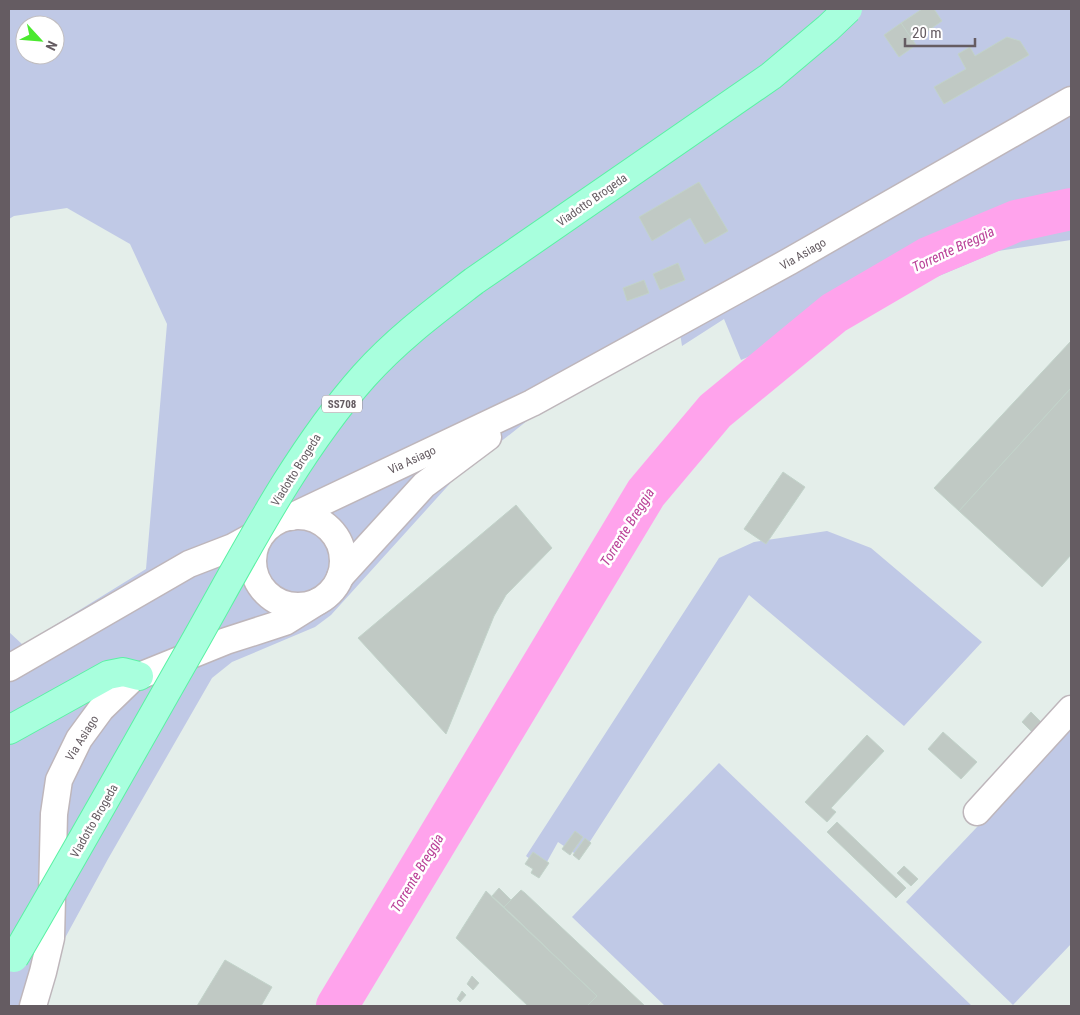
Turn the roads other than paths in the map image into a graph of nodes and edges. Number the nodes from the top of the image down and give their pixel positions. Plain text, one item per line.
1 (848, 9) edge
2 (1071, 100) edge
3 (532, 403) junction
4 (291, 517) junction
5 (267, 529) junction
6 (340, 577) junction
7 (316, 602) junction
8 (9, 668) edge
9 (139, 676) junction
10 (1071, 709) edge
11 (9, 730) edge
12 (977, 812) dead end
13 (11, 963) edge
14 (32, 1006) edge

1 - 13 main road, Viadotto Brogeda / SS708, bridge
2 - 3 street, Via Asiago
3 - 4 street, Via Asiago
3 - 6 street, Via Asiago
4 - 5 street
4 - 6 street
5 - 7 street
5 - 8 street
6 - 7 street
7 - 9 street, Via Asiago
9 - 11 main road
9 - 14 street, Via Asiago
10 - 12 street

